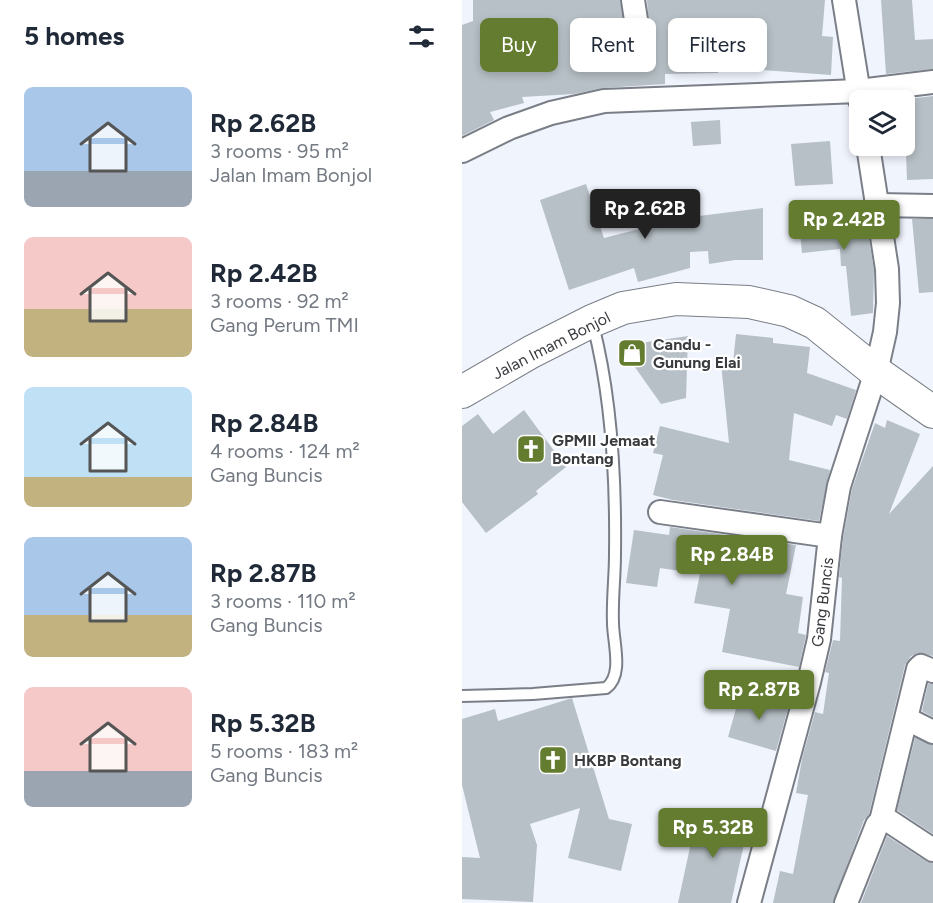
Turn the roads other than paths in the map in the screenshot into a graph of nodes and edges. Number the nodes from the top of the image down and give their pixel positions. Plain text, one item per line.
1 (844, 0) edge
2 (933, 82) edge
3 (859, 90) edge
4 (891, 90) edge
5 (849, 96) edge
6 (462, 151) edge
7 (870, 156) edge
8 (878, 206) junction
9 (933, 206) edge
10 (592, 321) junction
11 (876, 372) junction
12 (462, 392) edge
13 (933, 412) edge
14 (660, 512) dead end
15 (830, 536) junction
16 (933, 671) edge
17 (462, 696) edge
18 (907, 719) junction
19 (933, 732) edge
20 (881, 821) junction
21 (933, 850) edge
22 (749, 903) edge
23 (846, 903) edge

1 - 3 street
2 - 4 street
5 - 6 street
7 - 8 street, Gang Buncis
8 - 9 street
8 - 11 street, Gang Buncis
10 - 11 street, Jalan Imam Bonjol
10 - 12 street, Jalan Imam Bonjol
10 - 17 lane
11 - 13 street, Jalan Imam Bonjol
11 - 15 street, Gang Buncis
14 - 15 street
15 - 22 street, Gang Buncis
16 - 18 street
18 - 19 street
18 - 20 street
20 - 21 street
20 - 23 street

